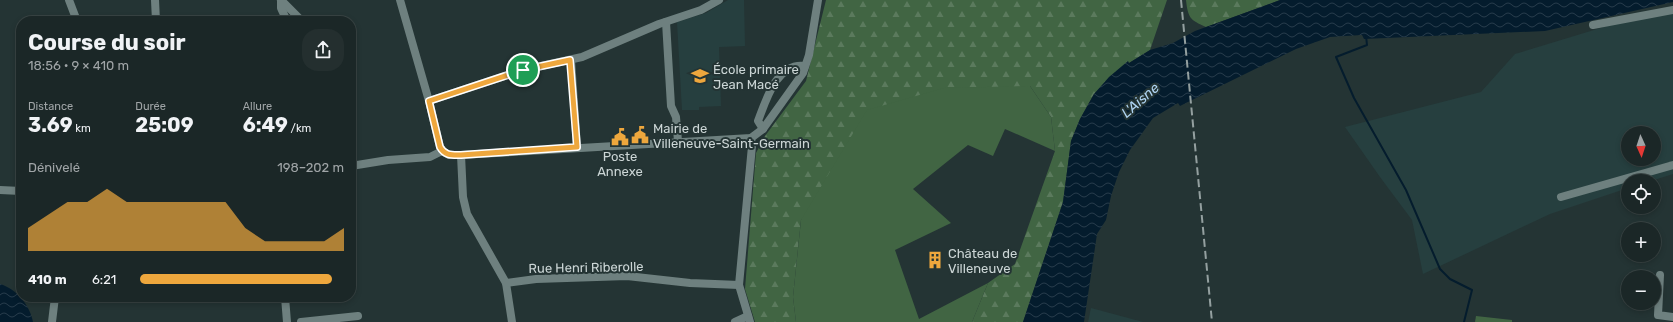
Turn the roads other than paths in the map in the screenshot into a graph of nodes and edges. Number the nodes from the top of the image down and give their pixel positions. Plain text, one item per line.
1 (69, 0) edge
2 (155, 0) edge
3 (281, 0) edge
4 (400, 0) edge
5 (719, 0) edge
6 (818, 0) edge
7 (1673, 10) edge
8 (75, 16) edge
9 (156, 16) edge
10 (285, 16) edge
11 (297, 16) edge
12 (666, 22) junction
13 (1593, 25) dead end
14 (570, 60) junction
15 (805, 66) junction
16 (429, 101) junction
17 (761, 127) junction
18 (751, 138) junction
19 (678, 141) junction
20 (577, 147) junction
21 (442, 151) junction
22 (461, 155) junction
23 (356, 165) edge
24 (1673, 165) edge
25 (0, 190) edge
26 (16, 191) edge
27 (1561, 197) dead end
28 (506, 283) junction
29 (739, 285) junction
30 (54, 302) edge
31 (285, 302) edge
32 (358, 316) dead end
33 (1673, 316) edge
34 (749, 319) edge
35 (1657, 319) edge
36 (52, 322) edge
37 (287, 322) edge
38 (301, 322) edge
39 (512, 322) edge
40 (735, 322) edge

1 - 8 street
2 - 9 street
3 - 10 street
3 - 11 street
4 - 16 street
5 - 12 street
6 - 15 street
7 - 13 street
12 - 14 street
12 - 19 street
14 - 16 street
14 - 20 street
15 - 17 street
15 - 17 street
16 - 21 street
17 - 18 street
18 - 19 street
18 - 29 street
19 - 20 street
20 - 22 street
21 - 22 street
21 - 23 street
22 - 28 street
24 - 27 street
25 - 26 street
28 - 29 street, Rue Henri Riberolle
28 - 39 street
29 - 34 street
30 - 36 street
31 - 37 street
32 - 38 street
33 - 35 street
34 - 40 street

